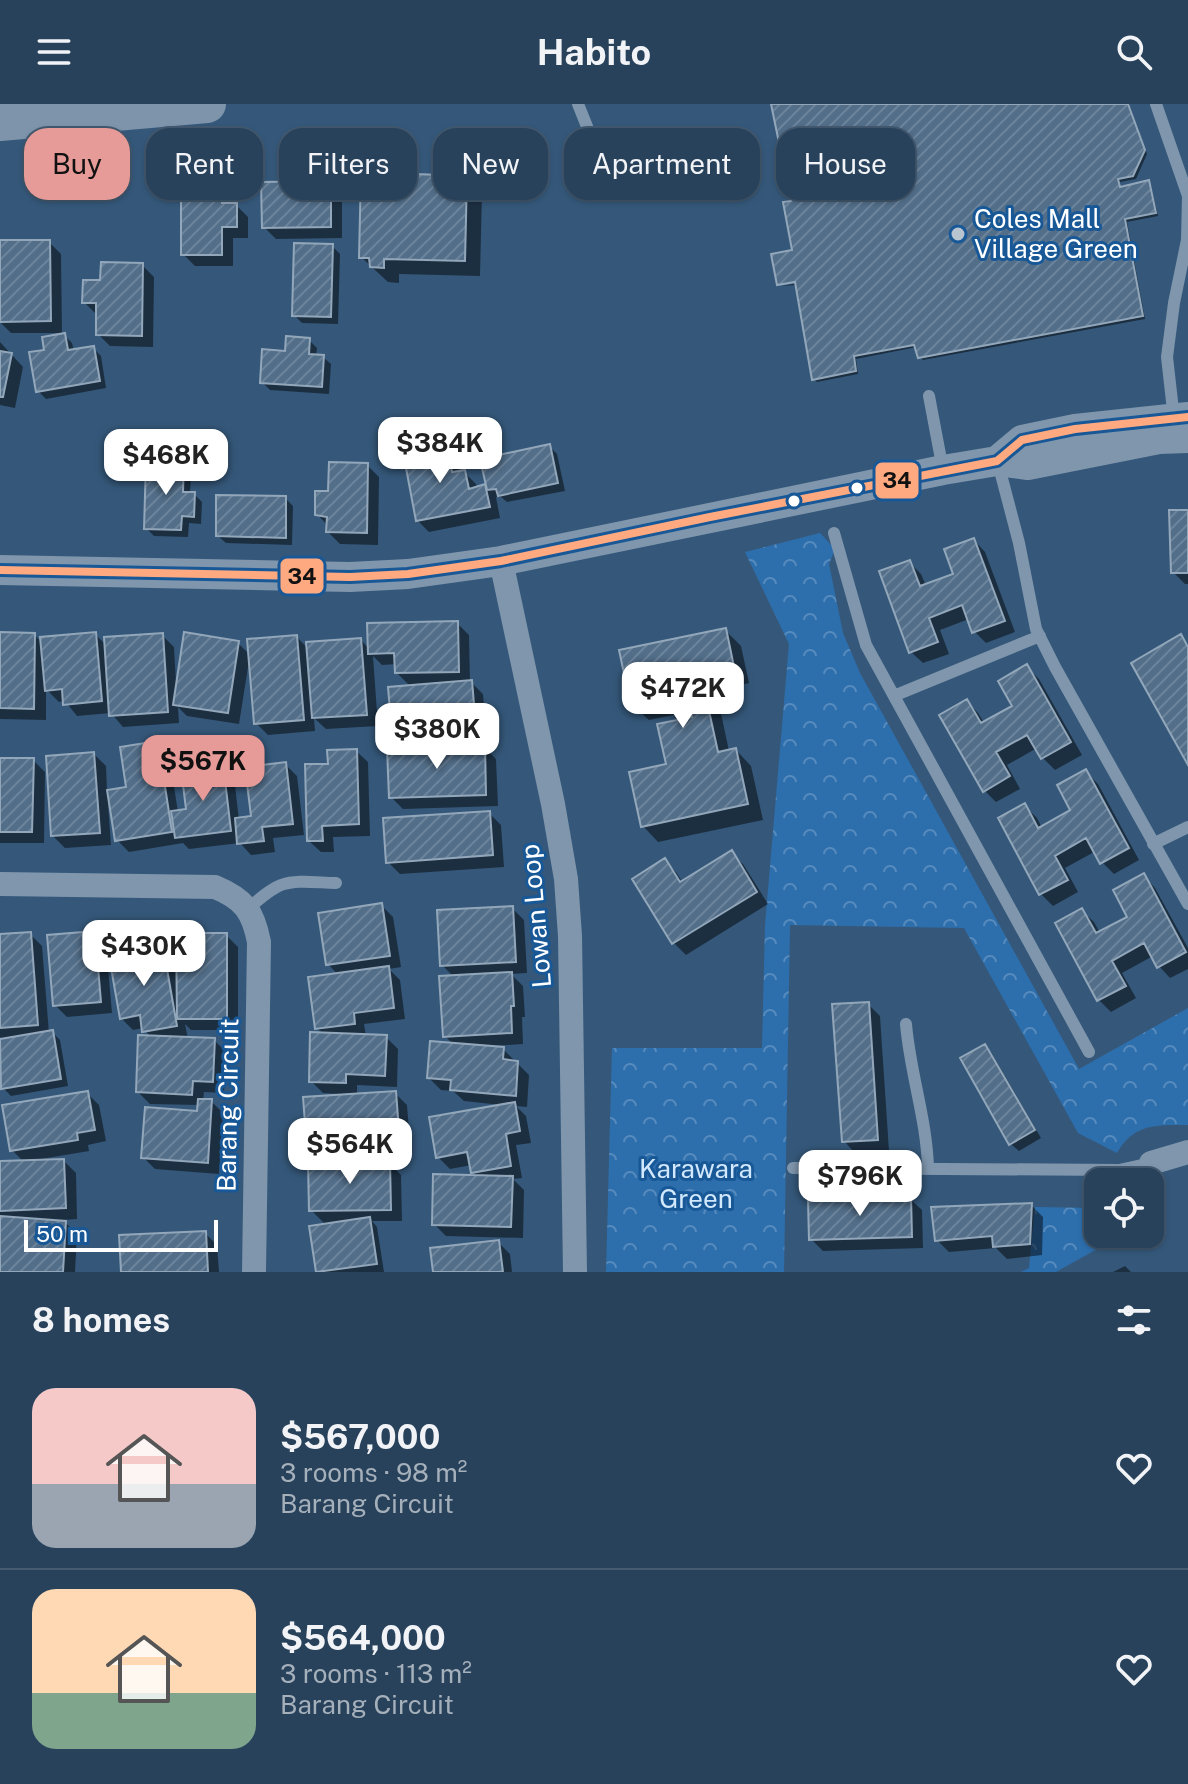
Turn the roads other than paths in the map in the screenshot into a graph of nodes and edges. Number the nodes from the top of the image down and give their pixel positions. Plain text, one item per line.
1 (207, 104) edge
2 (578, 104) edge
3 (1156, 104) edge
4 (0, 122) edge
5 (588, 128) edge
6 (929, 396) dead end
7 (1181, 428) edge
8 (997, 461) junction
9 (943, 470) junction
10 (834, 533) dead end
11 (501, 561) junction
12 (0, 570) edge
13 (1040, 636) junction
14 (896, 695) junction
15 (1188, 827) edge
16 (1153, 844) junction
17 (336, 883) dead end
18 (0, 884) edge
19 (1188, 904) edge
20 (248, 909) junction
21 (906, 1024) dead end
22 (1089, 1052) dead end
23 (1188, 1152) edge
24 (1151, 1163) joint
25 (793, 1168) dead end
26 (928, 1169) junction
27 (254, 1272) edge
28 (575, 1272) edge

1 - 4 main road
2 - 5 lane
3 - 7 lane
6 - 9 lane
7 - 8 street
8 - 9 street
8 - 13 lane
9 - 11 street
10 - 14 lane
11 - 12 street
11 - 28 street, Lowan Loop
13 - 14 lane
13 - 16 lane
14 - 22 lane
15 - 16 lane
16 - 19 lane
17 - 20 lane
18 - 20 street
20 - 27 street, Barang Circuit
21 - 26 lane
23 - 24 street
24 - 26 lane
25 - 26 lane

